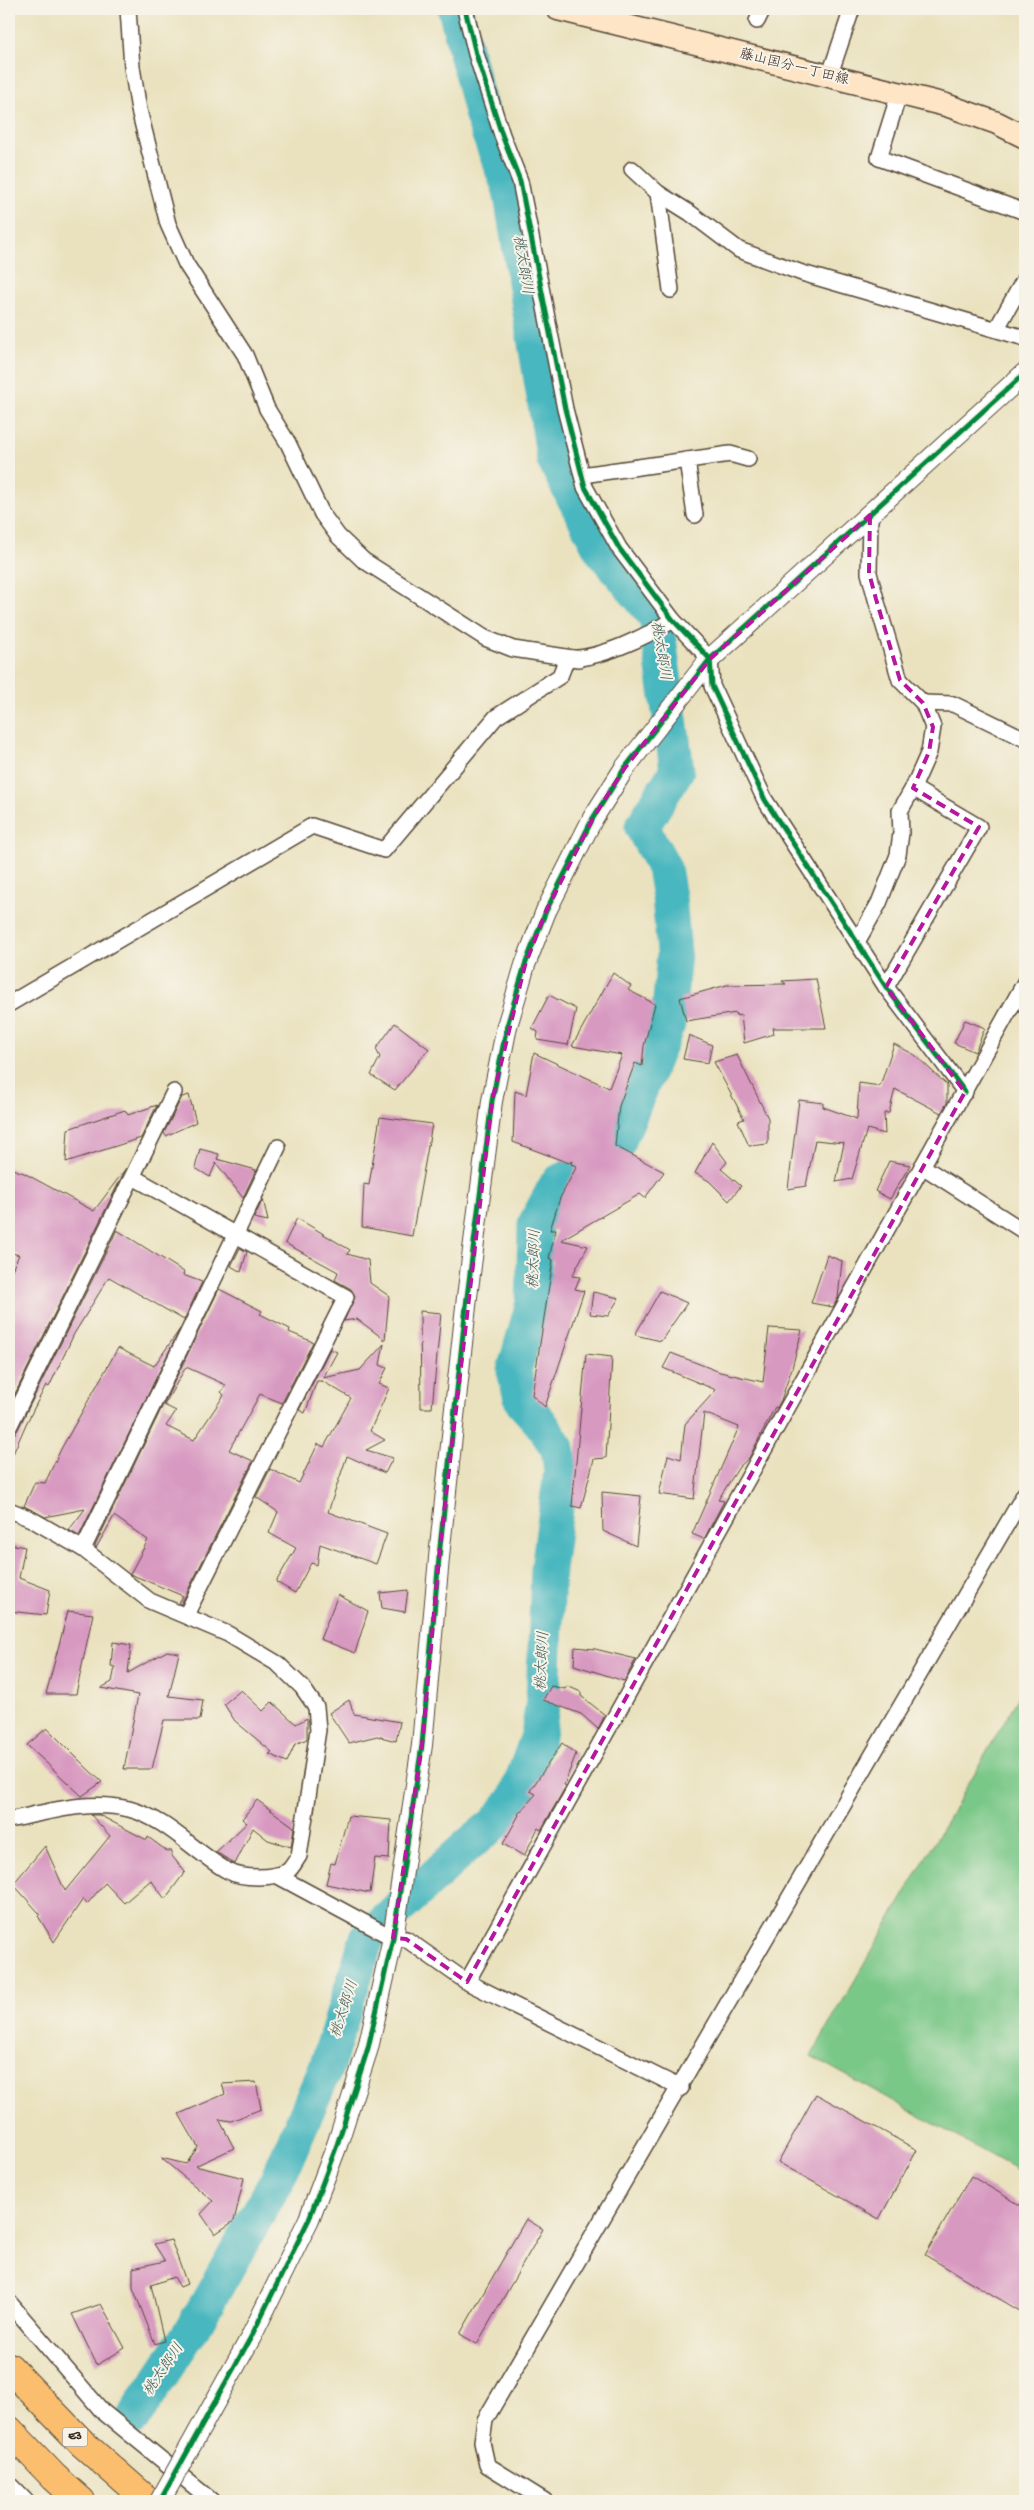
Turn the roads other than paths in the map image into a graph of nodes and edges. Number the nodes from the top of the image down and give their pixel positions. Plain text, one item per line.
1 (128, 9) edge
2 (465, 9) edge
3 (558, 9) edge
4 (852, 9) edge
5 (828, 77) junction
6 (899, 94) junction
7 (1025, 137) edge
8 (632, 168) dead end
9 (658, 193) junction
10 (1025, 212) edge
11 (1025, 278) edge
12 (671, 290) dead end
13 (996, 328) junction
14 (1025, 338) edge
15 (1025, 373) edge
16 (748, 459) dead end
17 (687, 460) junction
18 (582, 475) junction
19 (694, 515) dead end
20 (870, 515) junction
21 (673, 620) junction
22 (579, 659) junction
23 (710, 659) junction
24 (923, 703) junction
25 (1025, 739) edge
26 (913, 788) junction
27 (857, 942) junction
28 (1025, 982) edge
29 (886, 986) junction
30 (9, 1004) edge
31 (174, 1092) dead end
32 (965, 1092) junction
33 (278, 1147) dead end
34 (922, 1166) junction
35 (132, 1177) junction
36 (1025, 1232) edge
37 (236, 1235) junction
38 (9, 1428) edge
39 (1025, 1493) edge
40 (9, 1510) edge
41 (83, 1549) junction
42 (186, 1615) junction
43 (9, 1820) edge
44 (276, 1875) junction
45 (393, 1938) junction
46 (468, 1982) junction
47 (680, 2088) junction
48 (9, 2302) edge
49 (9, 2367) edge
50 (9, 2430) edge
51 (9, 2484) edge
52 (26, 2501) edge
53 (81, 2501) edge
54 (148, 2501) edge
55 (160, 2501) edge
56 (212, 2501) edge
57 (545, 2501) edge

1 - 22 street
2 - 18 street
3 - 5 main road, 藤山国分一丁田線
4 - 5 street
5 - 6 main road, 藤山国分一丁田線
6 - 7 main road, 藤山国分一丁田線
6 - 10 street
8 - 9 street
9 - 12 street
9 - 13 street
11 - 13 street
13 - 14 street
15 - 20 street
16 - 17 street
17 - 18 street
17 - 19 street
18 - 21 street
20 - 23 street
20 - 24 street
21 - 22 street
21 - 23 street
22 - 30 street
23 - 27 street
23 - 45 street
24 - 25 street
24 - 26 street
26 - 27 street
26 - 29 street
27 - 29 street
28 - 32 street
29 - 32 street
31 - 35 street
32 - 34 street
33 - 37 street
34 - 36 street
34 - 46 street
35 - 37 street
35 - 38 street
37 - 41 street
37 - 42 street
39 - 47 street
40 - 41 street
41 - 42 street
42 - 44 street
43 - 44 street
44 - 45 street
45 - 46 street
45 - 55 street, bridge
46 - 47 street
47 - 57 street
48 - 56 street
49 - 54 highway, E3
50 - 53 highway
51 - 52 street

